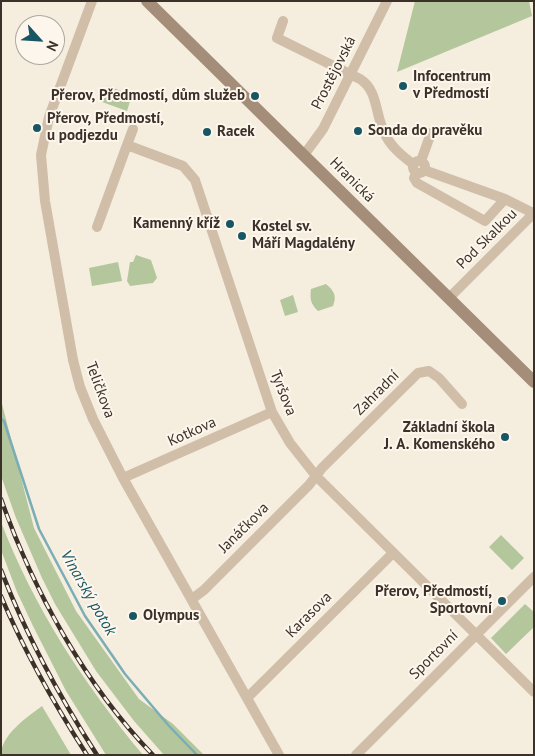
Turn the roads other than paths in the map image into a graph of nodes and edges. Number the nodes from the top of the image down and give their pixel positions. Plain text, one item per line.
1 (92, 1) edge
2 (147, 1) edge
3 (387, 1) edge
4 (283, 21) dead end
5 (350, 74) junction
6 (133, 129) dead end
7 (431, 133) dead end
8 (127, 145) junction
9 (304, 155) junction
10 (418, 167) junction
11 (505, 199) junction
12 (534, 213) edge
13 (97, 227) dead end
14 (449, 298) junction
15 (534, 382) edge
16 (462, 404) dead end
17 (272, 412) junction
18 (316, 476) junction
19 (124, 478) junction
20 (393, 553) junction
21 (534, 577) edge
22 (192, 600) junction
23 (475, 635) junction
24 (534, 692) edge
25 (246, 698) junction
26 (279, 755) edge
27 (356, 755) edge

1 - 19 street, Teličkova
2 - 9 main road, Hranická
3 - 5 street, Prostějovská
4 - 5 street
5 - 9 street, Prostějovská
5 - 10 street
6 - 8 street
7 - 10 street
8 - 13 street
8 - 17 street, Tyršova
9 - 14 main road, Hranická
10 - 11 street
10 - 11 street
11 - 12 street
12 - 14 street, Pod Skalkou
14 - 15 main road, Hranická
16 - 18 street, Zahradní
17 - 18 street, Tyršova
17 - 19 street, Kotkova
18 - 20 street, Tyršova
18 - 22 street, Janáčkova
19 - 22 street, Teličkova
20 - 23 street, Tyršova
20 - 25 street, Karasova
21 - 23 street, Sportovní
22 - 25 street, Teličkova
23 - 24 street, Tyršova
23 - 27 street, Sportovní
25 - 26 street, Teličkova

